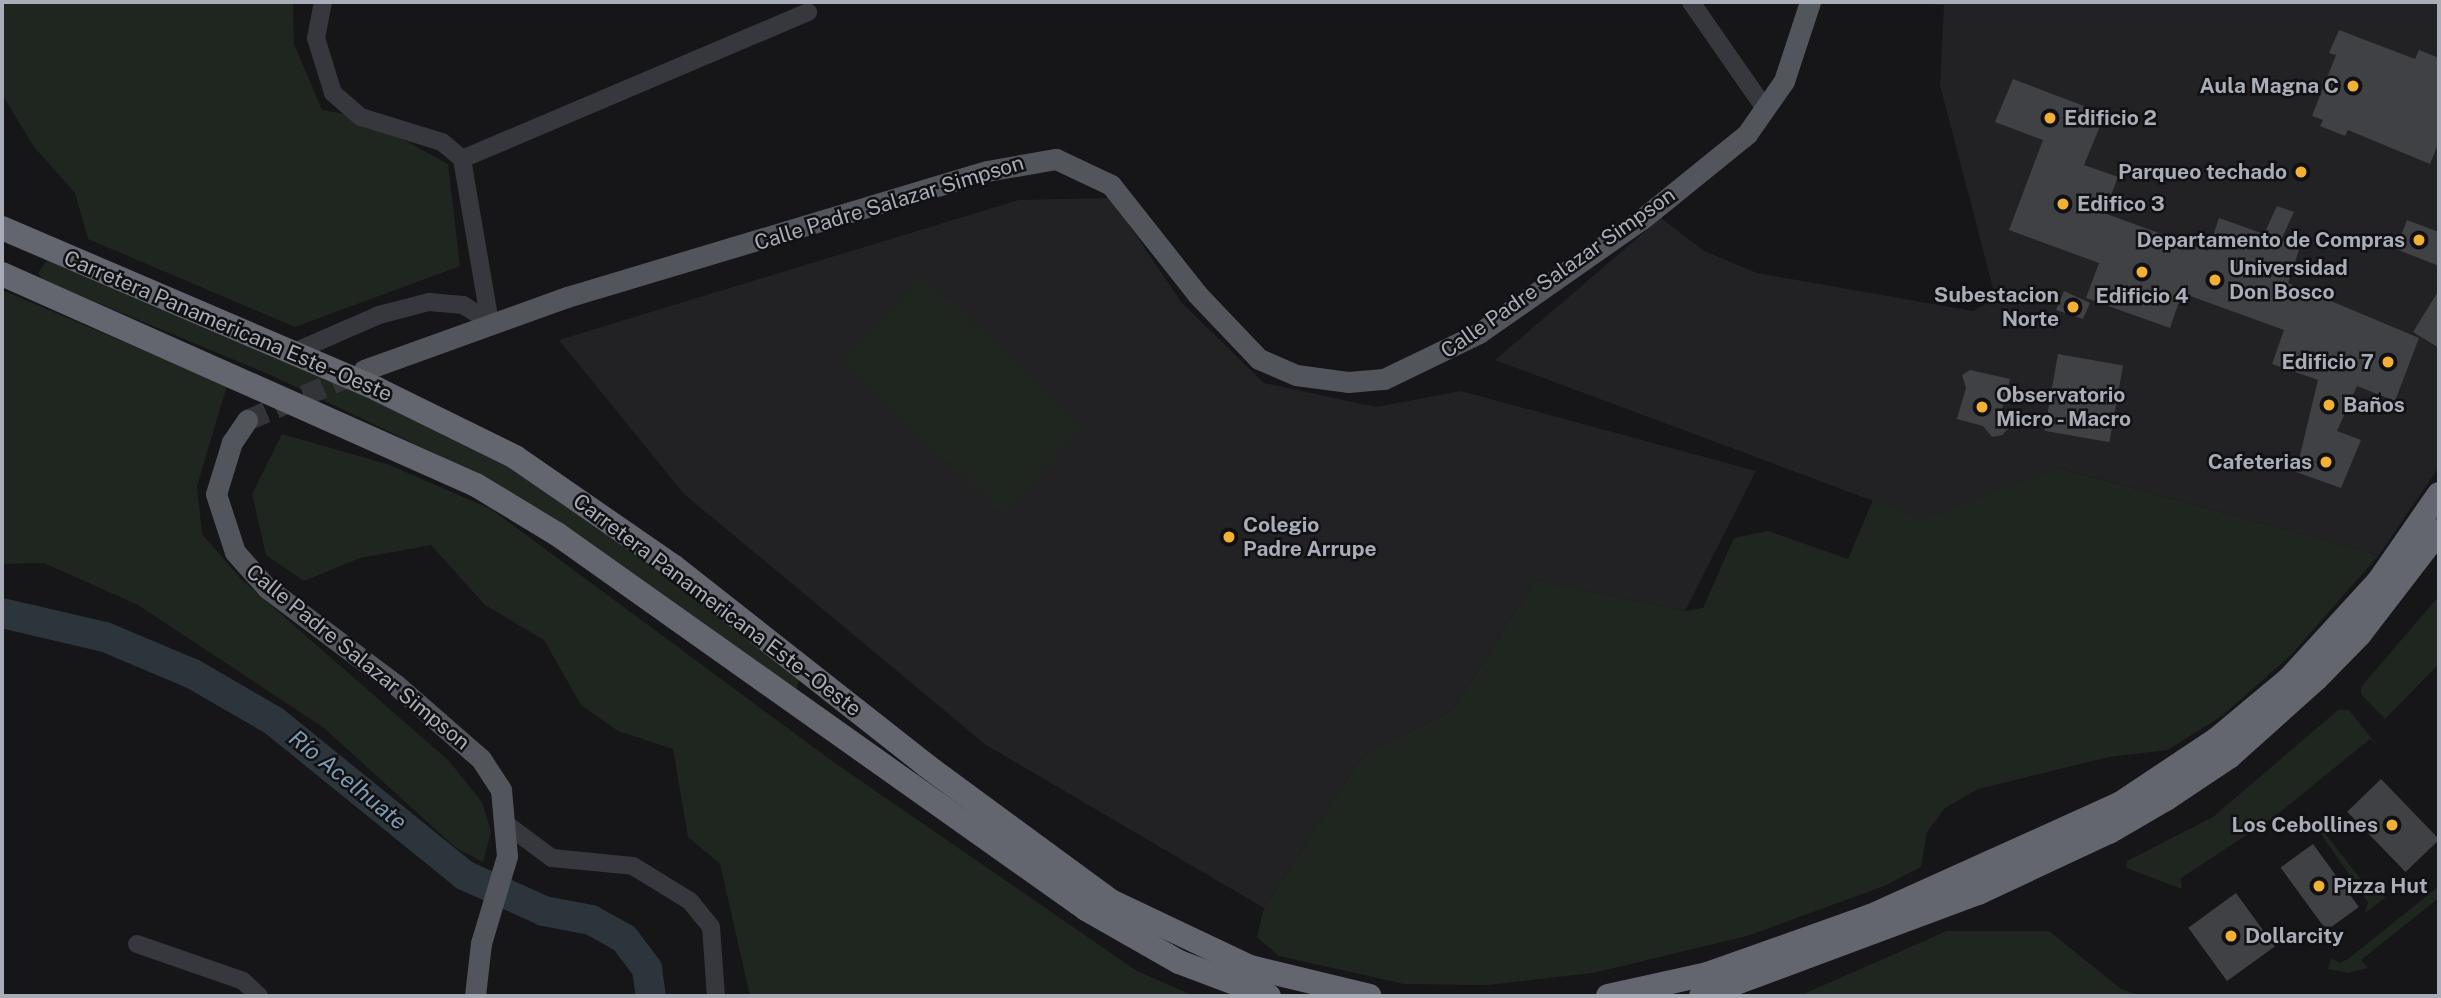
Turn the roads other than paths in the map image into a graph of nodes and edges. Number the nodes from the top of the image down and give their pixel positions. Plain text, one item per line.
1 (323, 2) edge
2 (1691, 2) edge
3 (1810, 2) edge
4 (808, 12) dead end
5 (1766, 110) junction
6 (462, 159) junction
7 (2, 228) edge
8 (57, 253) junction
9 (2, 274) edge
10 (41, 289) junction
11 (490, 322) junction
12 (292, 353) junction
13 (365, 370) tunnel mouth
14 (247, 420) tunnel mouth
15 (2439, 494) edge
16 (2439, 531) edge
17 (506, 824) junction
18 (137, 944) dead end
19 (259, 996) edge
20 (475, 996) edge
21 (716, 996) edge
22 (1269, 996) edge
23 (1370, 996) edge
24 (1608, 996) edge
25 (1701, 996) edge

1 - 6 street
2 - 5 street
3 - 5 main road, Calle Padre Salazar Simpson
4 - 6 street
5 - 11 main road, Calle Padre Salazar Simpson
6 - 11 street
7 - 8 highway, Carretera Panamericana Este - Oeste
8 - 10 highway
8 - 12 highway, Carretera Panamericana Este - Oeste
9 - 10 highway, Carretera Panamericana Este - Oeste
10 - 22 highway, Carretera Panamericana Este - Oeste
11 - 12 street
11 - 13 main road, Calle Padre Salazar Simpson
12 - 23 highway, Carretera Panamericana Este - Oeste
14 - 17 main road, Calle Padre Salazar Simpson
15 - 24 highway
16 - 25 highway
17 - 20 main road, Calle Padre Salazar Simpson
17 - 21 street
18 - 19 street

